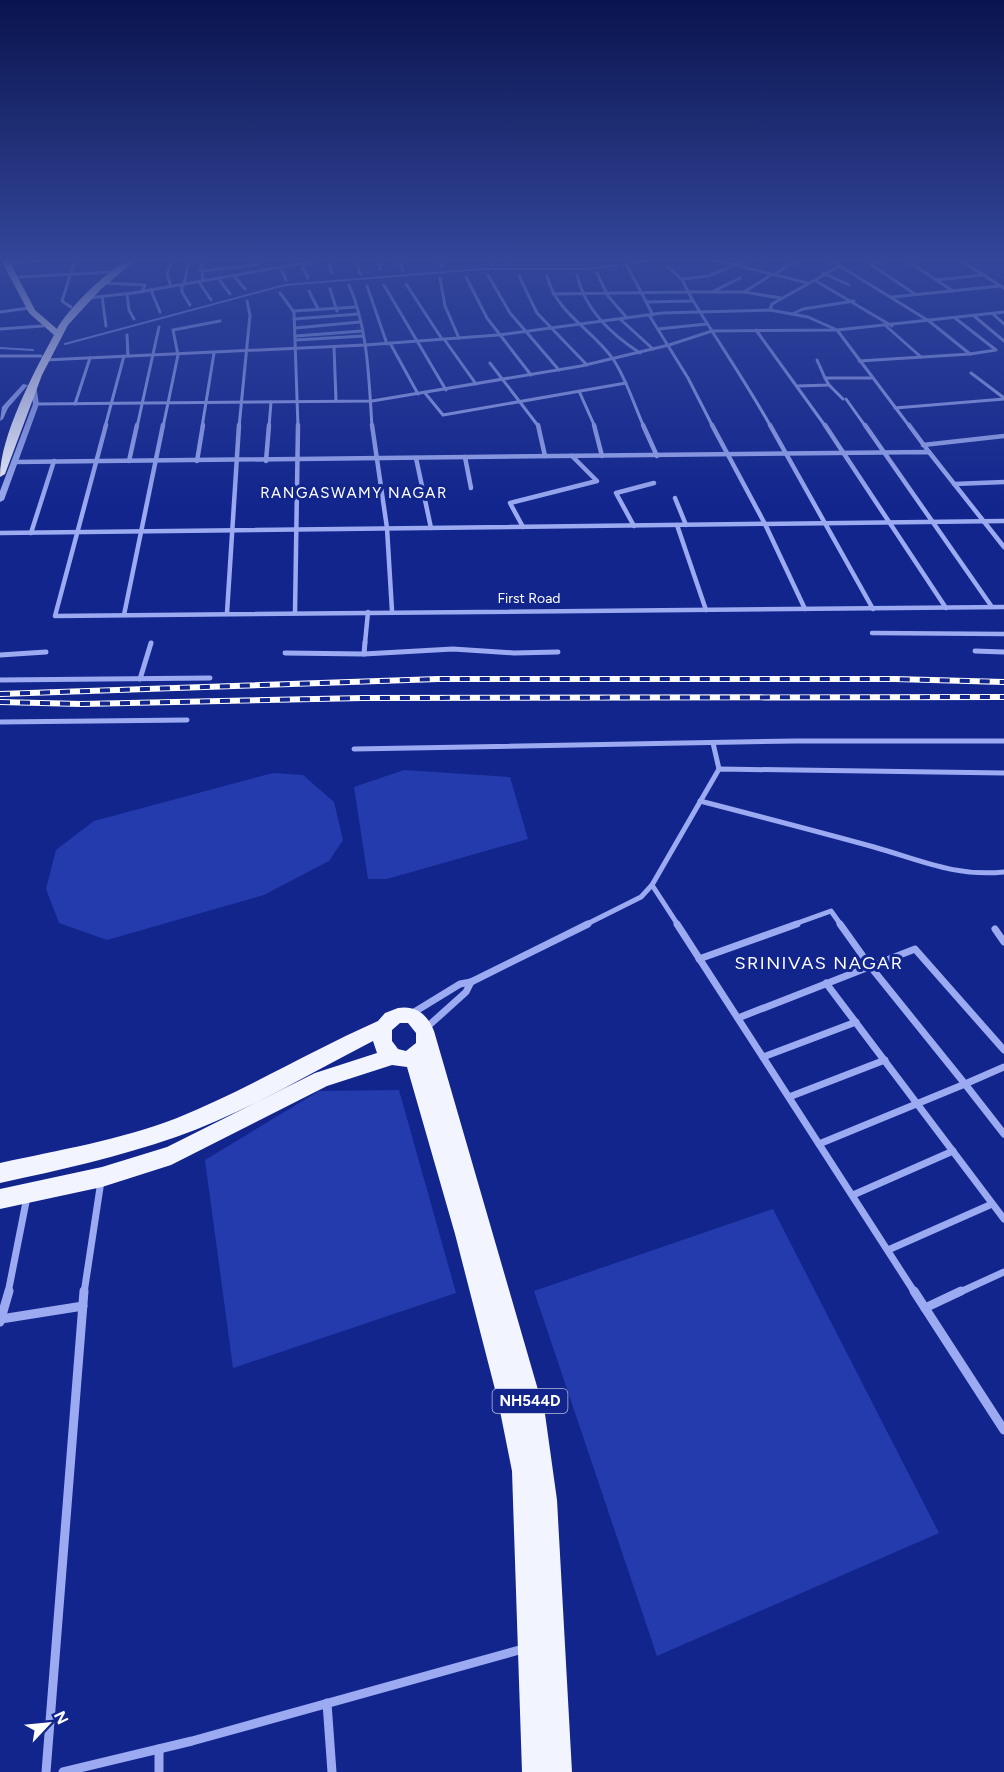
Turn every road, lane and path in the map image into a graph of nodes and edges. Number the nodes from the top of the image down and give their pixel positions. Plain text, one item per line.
1 (51, 343) edge
2 (127, 343) edge
3 (156, 343) edge
4 (176, 343) edge
5 (248, 343) edge
6 (296, 343) edge
7 (388, 343) junction
8 (392, 343) edge
9 (418, 343) edge
10 (446, 343) edge
11 (504, 343) edge
12 (535, 343) edge
13 (565, 343) edge
14 (596, 343) edge
15 (628, 343) edge
16 (646, 343) edge
17 (676, 343) edge
18 (718, 343) edge
19 (765, 343) edge
20 (846, 343) edge
21 (905, 343) edge
22 (956, 343) edge
23 (987, 343) edge
24 (365, 345) junction
25 (669, 345) junction
26 (334, 347) junction
27 (296, 348) junction
28 (653, 349) junction
29 (247, 352) junction
30 (214, 353) junction
31 (640, 353) junction
32 (970, 354) junction
33 (178, 355) junction
34 (0, 356) edge
35 (126, 356) junction
36 (154, 356) junction
37 (921, 357) junction
38 (43, 358) junction
39 (90, 358) junction
40 (613, 359) junction
41 (817, 360) dead end
42 (859, 361) junction
43 (490, 363) dead end
44 (587, 365) junction
45 (559, 370) junction
46 (971, 373) dead end
47 (531, 375) junction
48 (825, 378) junction
49 (872, 378) junction
50 (504, 380) junction
51 (626, 383) junction
52 (476, 384) junction
53 (29, 385) junction
54 (830, 385) junction
55 (797, 386) junction
56 (446, 390) junction
57 (579, 391) junction
58 (425, 393) junction
59 (418, 394) junction
60 (1004, 399) edge
61 (298, 401) junction
62 (336, 401) junction
63 (372, 401) junction
64 (241, 402) junction
65 (271, 402) junction
66 (521, 402) junction
67 (112, 403) junction
68 (205, 403) junction
69 (36, 404) junction
70 (75, 404) junction
71 (141, 404) junction
72 (166, 404) junction
73 (895, 408) junction
74 (0, 418) edge
75 (1004, 436) edge
76 (923, 445) junction
77 (3, 450) edge
78 (929, 452) junction
79 (845, 453) junction
80 (885, 453) junction
81 (784, 454) junction
82 (728, 455) junction
83 (545, 456) junction
84 (572, 456) junction
85 (602, 456) junction
86 (657, 456) junction
87 (465, 457) junction
88 (416, 458) junction
89 (375, 459) junction
90 (296, 460) junction
91 (54, 461) junction
92 (95, 461) junction
93 (129, 461) junction
94 (154, 461) junction
95 (197, 461) junction
96 (237, 461) junction
97 (266, 461) junction
98 (14, 462) junction
99 (0, 474) edge
100 (1004, 482) edge
101 (654, 483) dead end
102 (954, 484) junction
103 (471, 488) dead end
104 (675, 498) dead end
105 (0, 500) edge
106 (984, 521) junction
107 (1004, 521) edge
108 (934, 522) junction
109 (827, 523) junction
110 (892, 523) junction
111 (765, 524) junction
112 (634, 525) junction
113 (677, 525) junction
114 (686, 525) junction
115 (524, 527) junction
116 (387, 528) junction
117 (431, 528) junction
118 (231, 530) junction
119 (297, 530) junction
120 (143, 531) junction
121 (76, 532) junction
122 (0, 533) edge
123 (31, 533) junction
124 (1004, 547) edge
125 (992, 607) junction
126 (1004, 607) edge
127 (946, 608) junction
128 (805, 609) junction
129 (873, 609) junction
130 (706, 610) junction
131 (392, 611) junction
132 (295, 612) junction
133 (368, 612) junction
134 (227, 613) junction
135 (124, 615) junction
136 (872, 633) dead end
137 (1004, 634) edge
138 (151, 644) dead end
139 (975, 651) dead end
140 (1004, 651) edge
141 (46, 652) dead end
142 (558, 652) dead end
143 (285, 653) dead end
144 (364, 654) junction
145 (2, 655) edge
146 (210, 678) dead end
147 (140, 679) junction
148 (0, 680) edge
149 (186, 720) dead end
150 (0, 722) edge
151 (1004, 741) edge
152 (713, 743) junction
153 (354, 749) dead end
154 (719, 769) junction
155 (1004, 773) edge
156 (700, 801) junction
157 (1004, 872) edge
158 (652, 885) junction
159 (995, 928) dead end
160 (1004, 942) edge
161 (699, 959) junction
162 (870, 966) junction
163 (471, 982) junction
164 (826, 983) junction
165 (408, 1016) junction
166 (738, 1018) junction
167 (856, 1022) junction
168 (383, 1027) junction
169 (414, 1045) junction
170 (1004, 1050) edge
171 (763, 1057) junction
172 (885, 1060) junction
173 (1004, 1067) edge
174 (965, 1084) junction
175 (789, 1097) junction
176 (918, 1103) junction
177 (1003, 1132) edge
178 (819, 1144) junction
179 (953, 1151) junction
180 (0, 1173) edge
181 (102, 1177) junction
182 (28, 1193) junction
183 (853, 1195) junction
184 (0, 1199) edge
185 (992, 1204) junction
186 (1004, 1220) edge
187 (888, 1250) junction
188 (1004, 1272) edge
189 (83, 1306) junction
190 (925, 1308) junction
191 (1, 1320) edge
192 (1004, 1430) edge
193 (540, 1645) junction
194 (327, 1703) junction
195 (159, 1749) junction
196 (46, 1772) edge
197 (63, 1772) edge
198 (159, 1772) edge
199 (332, 1772) edge
200 (537, 1772) edge
201 (558, 1772) edge

1 - 38 highway
2 - 35 street
3 - 36 street
4 - 33 street
5 - 29 street
6 - 27 street
7 - 8 street
7 - 24 street
7 - 59 street
9 - 56 street
10 - 52 street
11 - 47 street
12 - 45 street
13 - 44 street
14 - 40 street
15 - 31 street
16 - 28 street
17 - 25 street
18 - 81 street
19 - 55 street
20 - 42 street
21 - 37 street
22 - 32 street
23 - 32 street
24 - 26 street
24 - 63 street
25 - 28 street
25 - 82 street
26 - 27 street
26 - 62 street
27 - 29 street
27 - 61 street
28 - 31 street
29 - 30 street
29 - 64 street
30 - 33 street
30 - 68 street
31 - 40 street
32 - 37 street
33 - 36 street
33 - 72 street
34 - 38 street
35 - 36 street
35 - 39 street
35 - 67 street
36 - 71 street
37 - 42 street
38 - 39 street
38 - 53 highway
39 - 70 street
40 - 44 street
40 - 51 street
41 - 48 street
42 - 49 street
43 - 50 street
44 - 45 street
45 - 47 street
46 - 60 street
47 - 50 street
48 - 49 street
48 - 54 street
49 - 73 street
50 - 52 street
50 - 66 street
51 - 57 street
51 - 86 street
52 - 56 street
53 - 69 street
53 - 74 street
53 - 77 highway
54 - 55 street
54 - 80 street
55 - 79 street
56 - 58 street
57 - 66 street
57 - 85 street
58 - 59 street
58 - 66 street
59 - 63 street
60 - 73 street
61 - 62 street
61 - 65 street
61 - 90 street
62 - 63 street
63 - 89 street
64 - 65 street
64 - 68 street
64 - 96 street
65 - 97 street
66 - 83 street
67 - 70 street
67 - 71 street
67 - 92 street
68 - 72 street
68 - 95 street
69 - 70 street
69 - 98 street
71 - 72 street
71 - 93 street
72 - 94 street
73 - 76 street
75 - 76 street
76 - 78 street
77 - 99 highway
78 - 80 street
78 - 102 street
79 - 80 street
79 - 81 street
79 - 110 street
80 - 108 street
81 - 82 street
81 - 109 street
82 - 86 street
82 - 111 street
83 - 84 street
83 - 87 street
84 - 85 street
84 - 115 street
85 - 86 street
87 - 88 street
87 - 103 street
88 - 89 street
88 - 117 street
89 - 90 street
89 - 116 street
90 - 97 street
90 - 119 street
91 - 92 street
91 - 98 street
91 - 123 street
92 - 93 street
92 - 121 street
93 - 94 street
94 - 95 street
94 - 120 street
95 - 96 street
96 - 97 street
96 - 118 street
98 - 105 street
100 - 102 street
101 - 112 street
102 - 106 street
104 - 114 street
106 - 107 street
106 - 108 street
106 - 124 street
108 - 110 street
108 - 125 street
109 - 110 street
109 - 111 street
109 - 129 street
110 - 127 street
111 - 114 street
111 - 128 street
112 - 113 street
112 - 115 street
113 - 114 street
113 - 130 street
115 - 117 street
116 - 117 street
116 - 119 street
116 - 131 street
118 - 119 street
118 - 120 street
118 - 134 street
119 - 132 street
120 - 121 street
120 - 135 street
121 - 123 street
121 - 135 street, First Road
122 - 123 street
125 - 126 street, First Road
125 - 127 street, First Road
127 - 129 street, First Road
128 - 129 street, First Road
128 - 130 street, First Road
130 - 131 street, First Road
131 - 133 street, First Road
132 - 133 street, First Road
132 - 134 street, First Road
133 - 144 street
134 - 135 street, First Road
136 - 137 street
138 - 147 street
139 - 140 street
141 - 145 street
142 - 144 street
143 - 144 street
146 - 147 street
147 - 148 street
149 - 150 street
151 - 152 street
152 - 153 street
152 - 154 street
154 - 155 street
154 - 156 street
156 - 157 street
156 - 158 street
158 - 161 street
158 - 163 street
159 - 160 street
161 - 162 street
161 - 166 street
162 - 164 street
162 - 170 street
162 - 174 street
163 - 165 street
163 - 169 street
164 - 166 street
164 - 167 street
165 - 168 highway
165 - 169 highway
166 - 171 street
167 - 171 street
167 - 172 street
168 - 169 highway, NH544D
168 - 180 highway
169 - 181 highway
169 - 193 highway, NH544D
171 - 175 street
172 - 175 street
172 - 176 street
173 - 174 street
174 - 176 street
174 - 177 street
175 - 178 street
176 - 178 street
176 - 179 street
178 - 183 street
179 - 183 street
179 - 185 street
181 - 182 highway
181 - 189 street
182 - 184 highway
182 - 191 street
183 - 187 street
185 - 186 street
185 - 187 street
187 - 190 street
188 - 190 street
189 - 191 street
189 - 196 street
190 - 192 street
193 - 194 street
193 - 200 highway, NH544D
193 - 201 highway, NH544D
194 - 195 street
194 - 199 street
195 - 197 street
195 - 198 street

